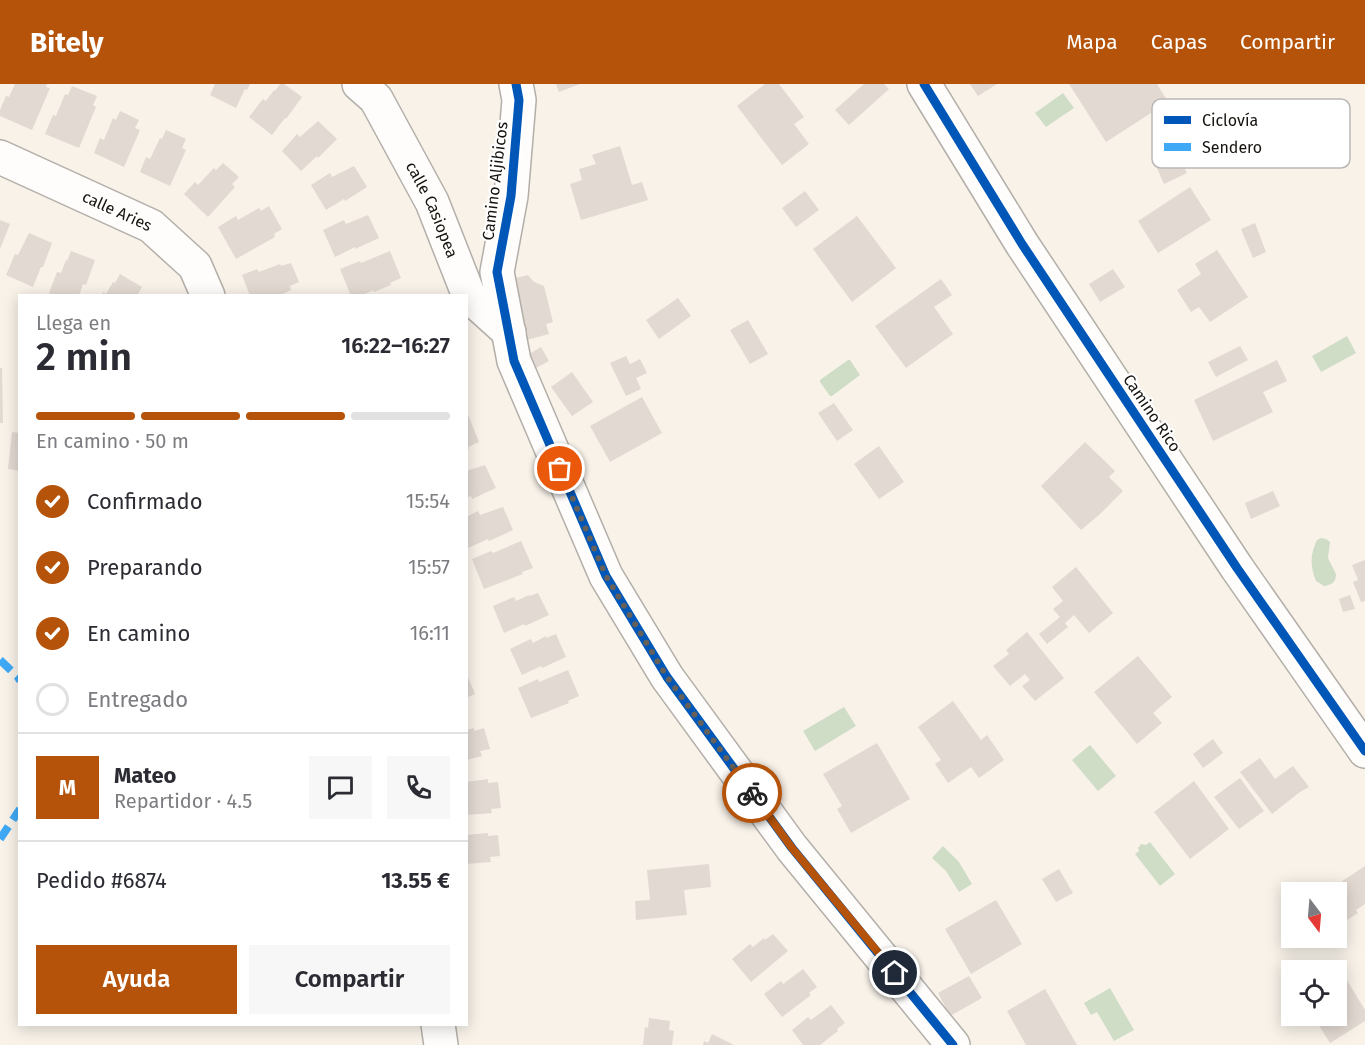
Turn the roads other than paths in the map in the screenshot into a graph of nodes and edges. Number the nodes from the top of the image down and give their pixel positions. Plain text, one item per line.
1 (359, 84) edge
2 (516, 84) edge
3 (924, 84) edge
4 (0, 157) edge
5 (206, 294) edge
6 (509, 332) junction
7 (1365, 751) edge
8 (438, 1026) edge
9 (441, 1045) edge
10 (954, 1045) edge

1 - 6 street, calle Casiopea
2 - 6 street, Camino Aljibicos
3 - 7 street, Camino Rico
4 - 5 street, calle Aries
6 - 10 street, Camino Aljibicos
8 - 9 street

